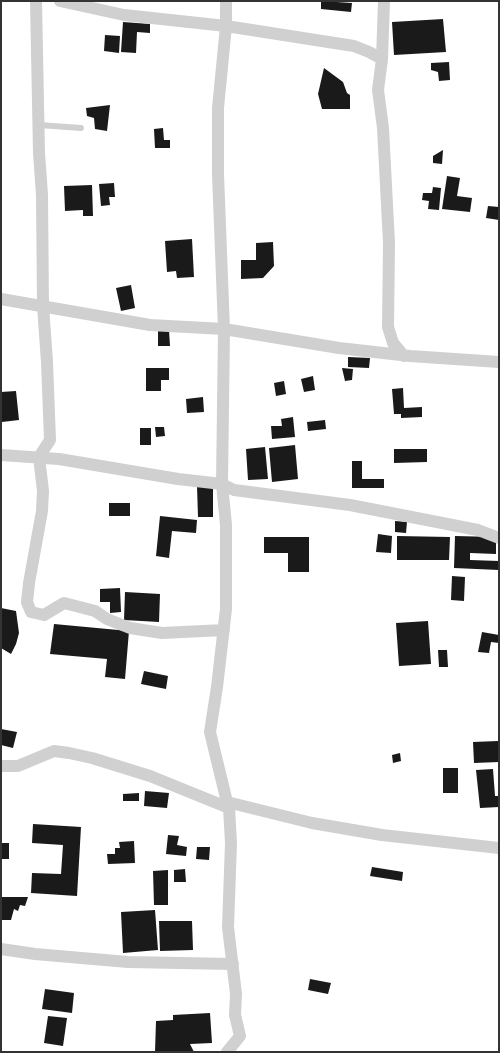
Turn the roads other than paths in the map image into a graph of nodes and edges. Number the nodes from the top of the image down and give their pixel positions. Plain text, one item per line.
1 (36, 1) edge
2 (60, 1) edge
3 (226, 1) edge
4 (384, 1) edge
5 (226, 26) junction
6 (382, 59) junction
7 (39, 125) junction
8 (82, 128) dead end
9 (1, 299) edge
10 (43, 306) junction
11 (224, 329) junction
12 (404, 356) junction
13 (499, 362) edge
14 (1, 455) edge
15 (39, 457) junction
16 (222, 484) junction
17 (499, 538) edge
18 (224, 630) junction
19 (1, 766) edge
20 (228, 805) junction
21 (499, 848) edge
22 (1, 949) edge
23 (233, 964) junction
24 (227, 1052) edge

1 - 7 street
2 - 5 street
3 - 5 street
4 - 6 street
5 - 6 street
5 - 11 street
6 - 12 street
7 - 8 lane
7 - 10 street
9 - 10 street
10 - 11 street
10 - 15 street
11 - 12 street
11 - 16 street
12 - 13 street
14 - 15 street
15 - 16 street
15 - 18 street
16 - 17 street
16 - 18 street
18 - 20 street
19 - 20 street
20 - 21 street
20 - 23 street
22 - 23 street
23 - 24 street

